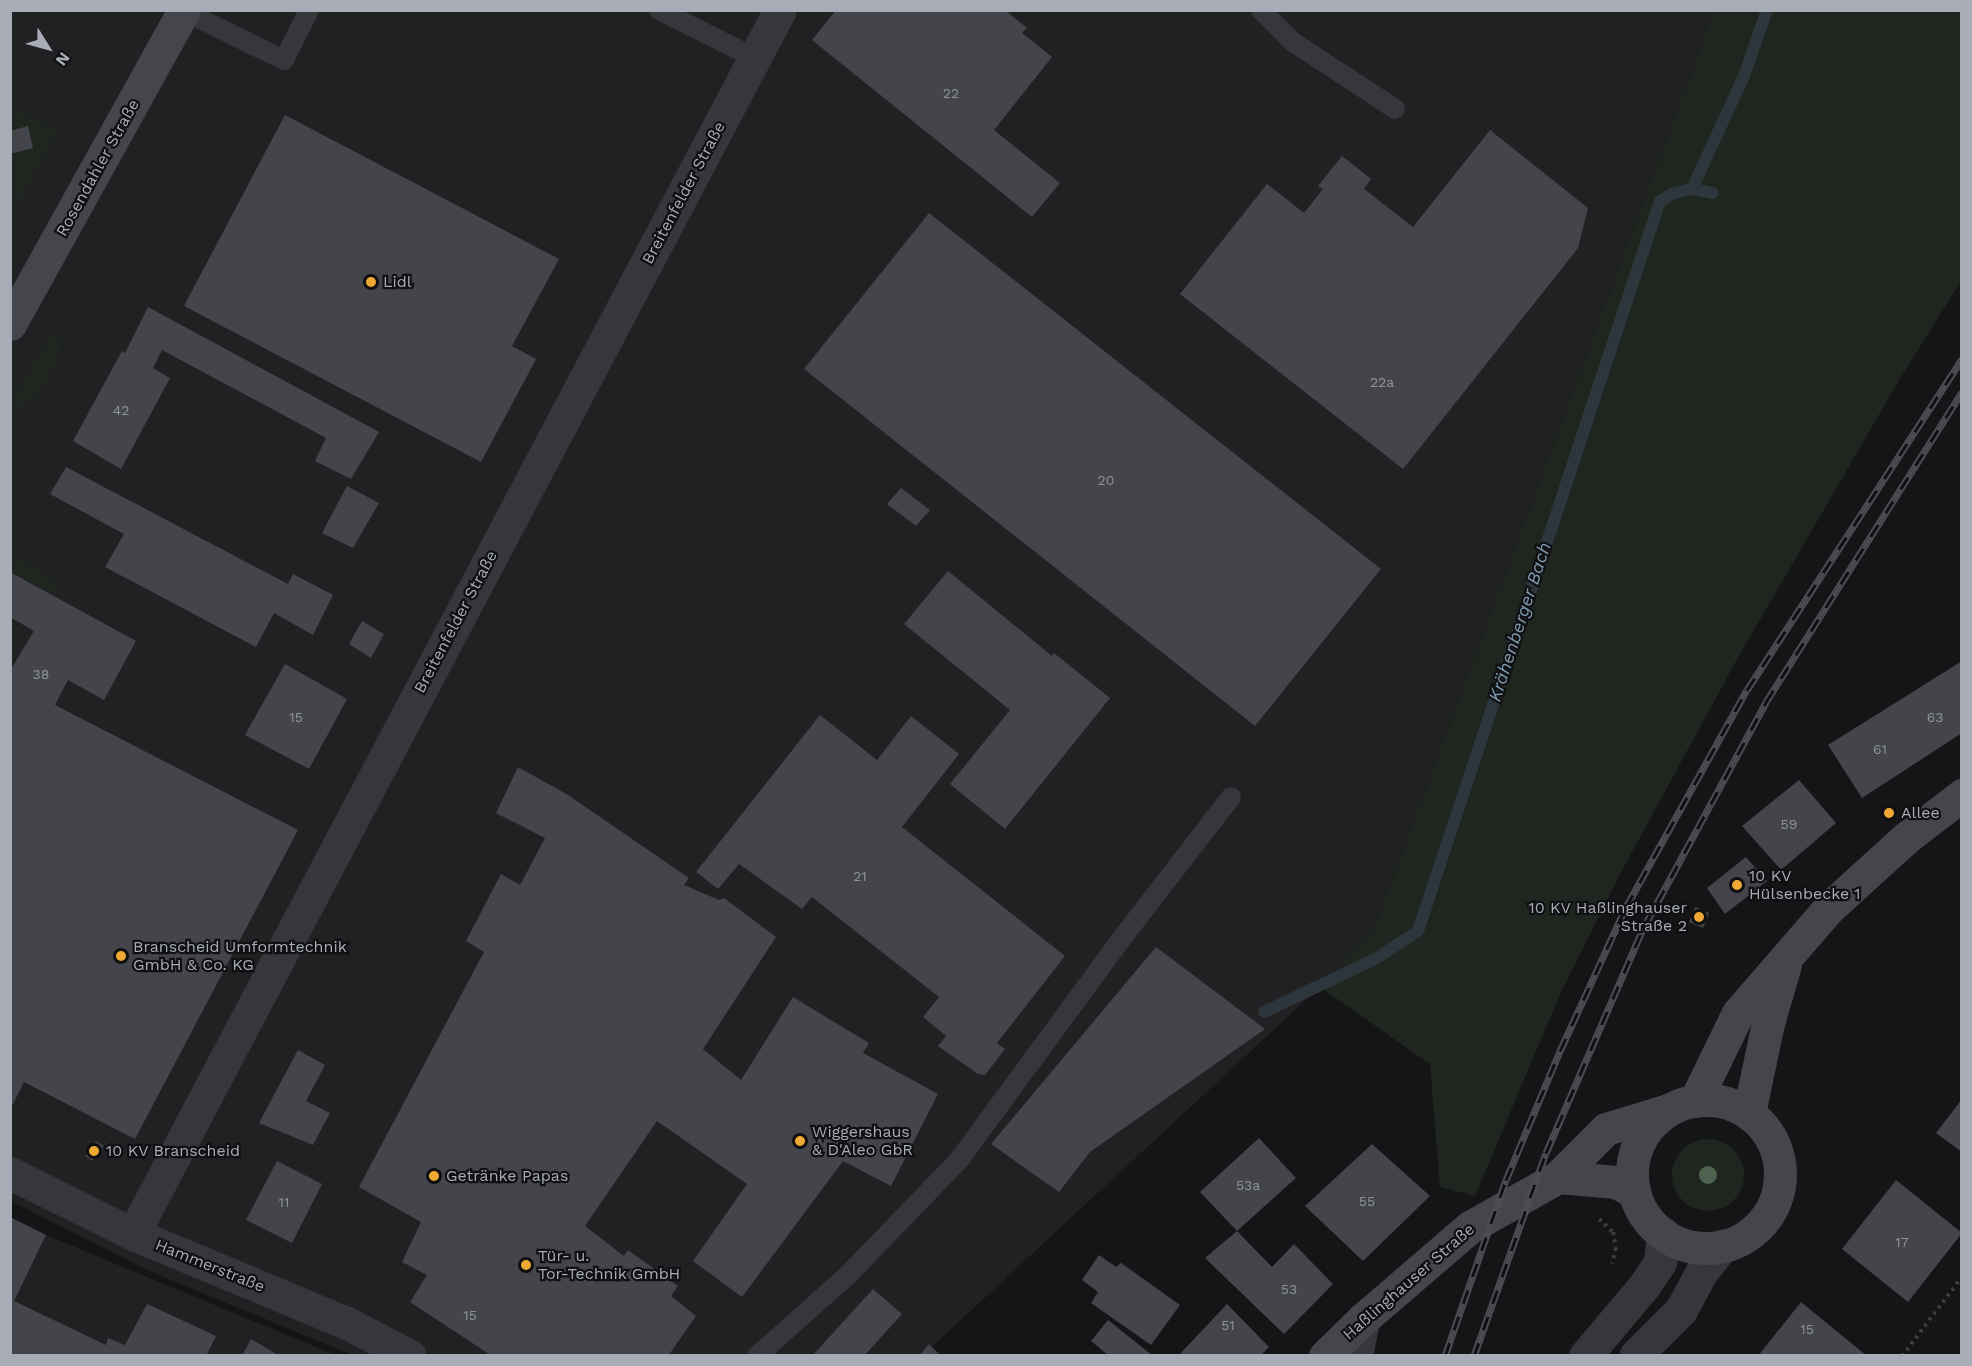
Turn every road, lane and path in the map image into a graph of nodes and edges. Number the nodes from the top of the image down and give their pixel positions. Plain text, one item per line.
1 (309, 10) edge
2 (659, 10) edge
3 (780, 10) edge
4 (1261, 10) edge
5 (184, 11) edge
6 (755, 58) junction
7 (1395, 110) dead end
8 (10, 324) edge
9 (1962, 795) edge
10 (1232, 797) dead end
11 (1787, 958) junction
12 (1683, 1105) junction
13 (1749, 1113) junction
14 (10, 1173) edge
15 (1558, 1177) junction
16 (1635, 1192) junction
17 (1663, 1233) junction
18 (133, 1234) junction
19 (1723, 1245) junction
20 (1962, 1277) edge
21 (1363, 1319) junction
22 (410, 1356) edge
23 (757, 1356) edge
24 (1325, 1356) edge
25 (1356, 1356) edge
26 (1586, 1356) edge
27 (1635, 1356) edge
28 (1902, 1356) edge

1 - 5 lane
2 - 6 lane
3 - 6 street, Breitenfelder Straße
4 - 7 lane
5 - 8 main road, Rosendahler Straße
6 - 18 street, Breitenfelder Straße
9 - 11 main road
10 - 23 lane
11 - 12 main road
11 - 13 main road
12 - 13 main road
12 - 15 main road, Haßlinghauser Straße
12 - 16 main road
13 - 19 main road
14 - 18 street, Hammerstraße
15 - 16 main road
15 - 21 main road, Haßlinghauser Straße
16 - 17 main road
17 - 19 main road
17 - 26 street
18 - 22 street, Hammerstraße
19 - 27 street
20 - 28 path
21 - 24 main road, Haßlinghauser Straße
21 - 25 street

